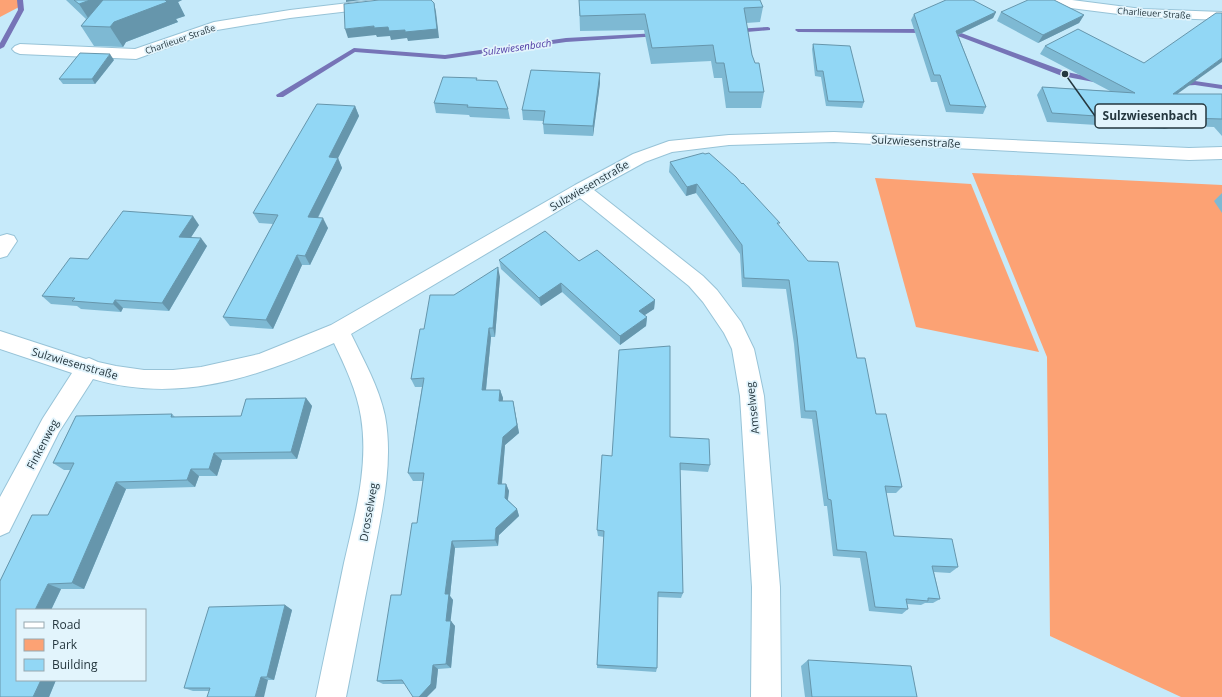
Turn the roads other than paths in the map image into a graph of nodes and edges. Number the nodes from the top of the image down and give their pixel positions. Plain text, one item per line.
1 (410, 0) edge
2 (1039, 0) edge
3 (1132, 0) edge
4 (1142, 13) junction
5 (1222, 16) edge
6 (20, 49) dead end
7 (1222, 154) edge
8 (581, 189) junction
9 (339, 331) junction
10 (0, 340) edge
11 (88, 367) junction
12 (0, 523) edge
13 (331, 697) edge
14 (766, 697) edge

1 - 6 street, Charlieuer Straße
2 - 4 street, Charlieuer Straße
3 - 4 street
4 - 5 street, Charlieuer Straße
7 - 8 street, Sulzwiesenstraße
8 - 9 street, Sulzwiesenstraße
8 - 14 street, Amselweg
9 - 11 street, Sulzwiesenstraße
9 - 13 street, Drosselweg
10 - 11 street, Sulzwiesenstraße
11 - 12 street, Finkenweg

